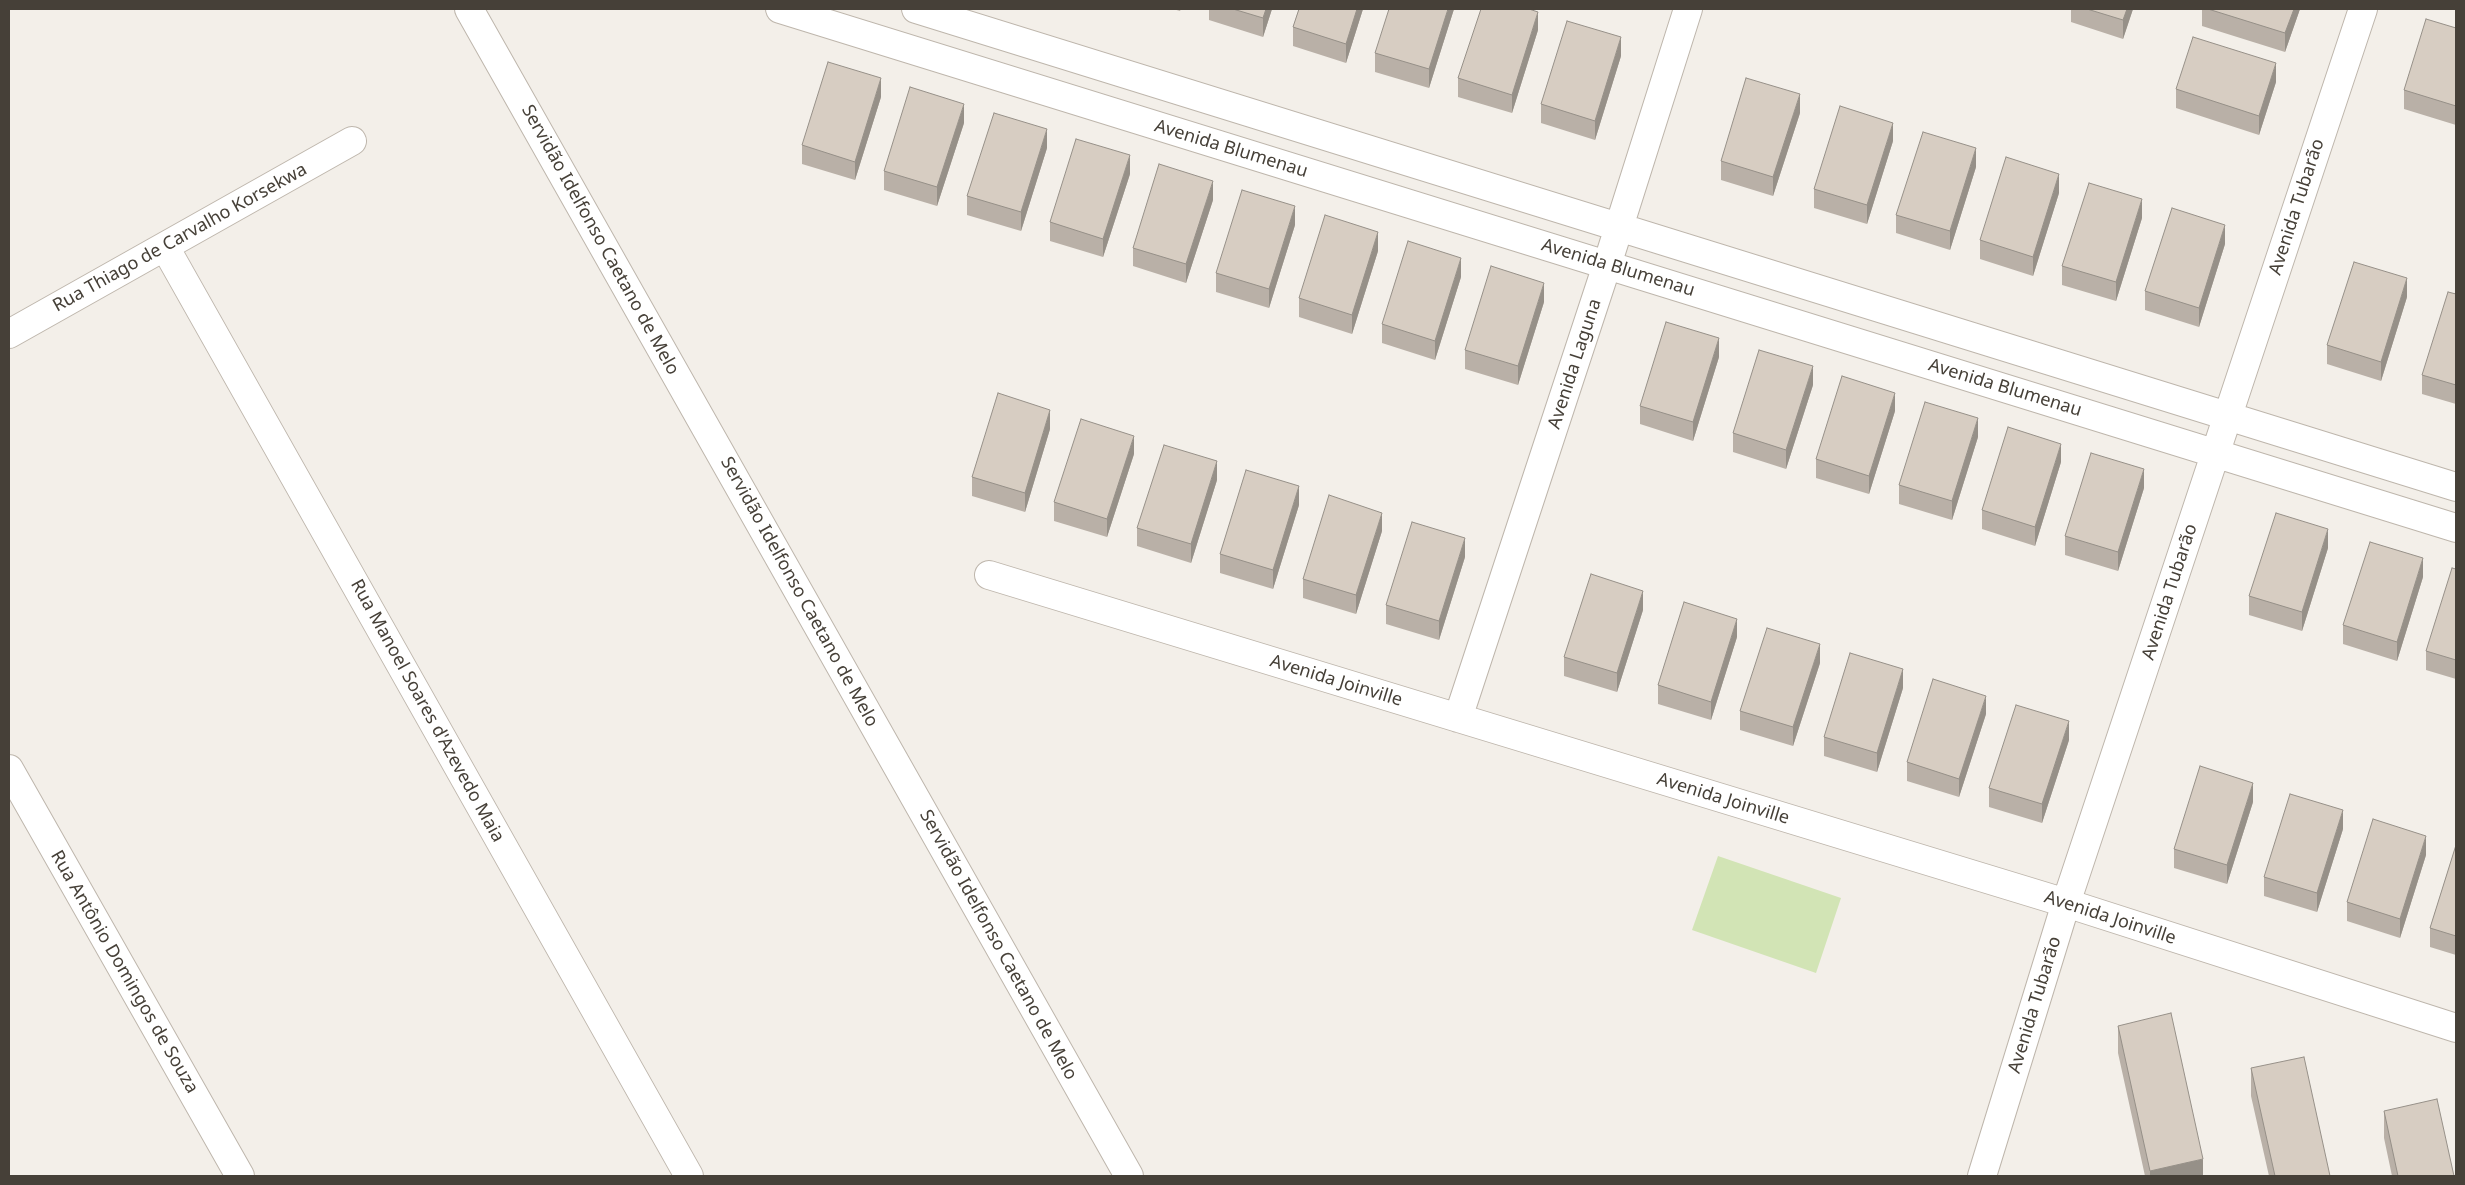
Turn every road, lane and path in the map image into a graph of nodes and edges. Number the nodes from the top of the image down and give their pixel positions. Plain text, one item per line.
1 (469, 9) edge
2 (780, 9) edge
3 (916, 9) edge
4 (1688, 9) edge
5 (2363, 9) edge
6 (352, 141) dead end
7 (1619, 227) junction
8 (164, 247) junction
9 (1607, 265) junction
10 (9, 334) edge
11 (2227, 416) junction
12 (2216, 453) junction
13 (2456, 488) edge
14 (2456, 528) edge
15 (988, 575) dead end
16 (1458, 718) junction
17 (9, 769) edge
18 (2066, 903) junction
19 (2456, 1028) edge
20 (240, 1176) edge
21 (688, 1176) edge
22 (1129, 1176) edge
23 (1982, 1176) edge

1 - 22 street, Servidão Idelfonso Caetano de Melo
2 - 9 street, Avenida Blumenau
3 - 7 street
4 - 7 street, Avenida Laguna
5 - 11 street, Avenida Tubarão
6 - 8 street, Rua Thiago de Carvalho Korsekwa
7 - 9 street, Avenida Laguna
7 - 11 street
8 - 10 street, Rua Thiago de Carvalho Korsekwa
8 - 21 street, Rua Manoel Soares d'Azevedo Maia
9 - 12 street, Avenida Blumenau
9 - 16 street, Avenida Laguna
11 - 12 street, Avenida Tubarão
11 - 13 street
12 - 14 street, Avenida Blumenau
12 - 18 street, Avenida Tubarão
15 - 16 street, Avenida Joinville
16 - 18 street, Avenida Joinville
17 - 20 street, Rua Antônio Domingos de Souza
18 - 19 street, Avenida Joinville
18 - 23 street, Avenida Tubarão

